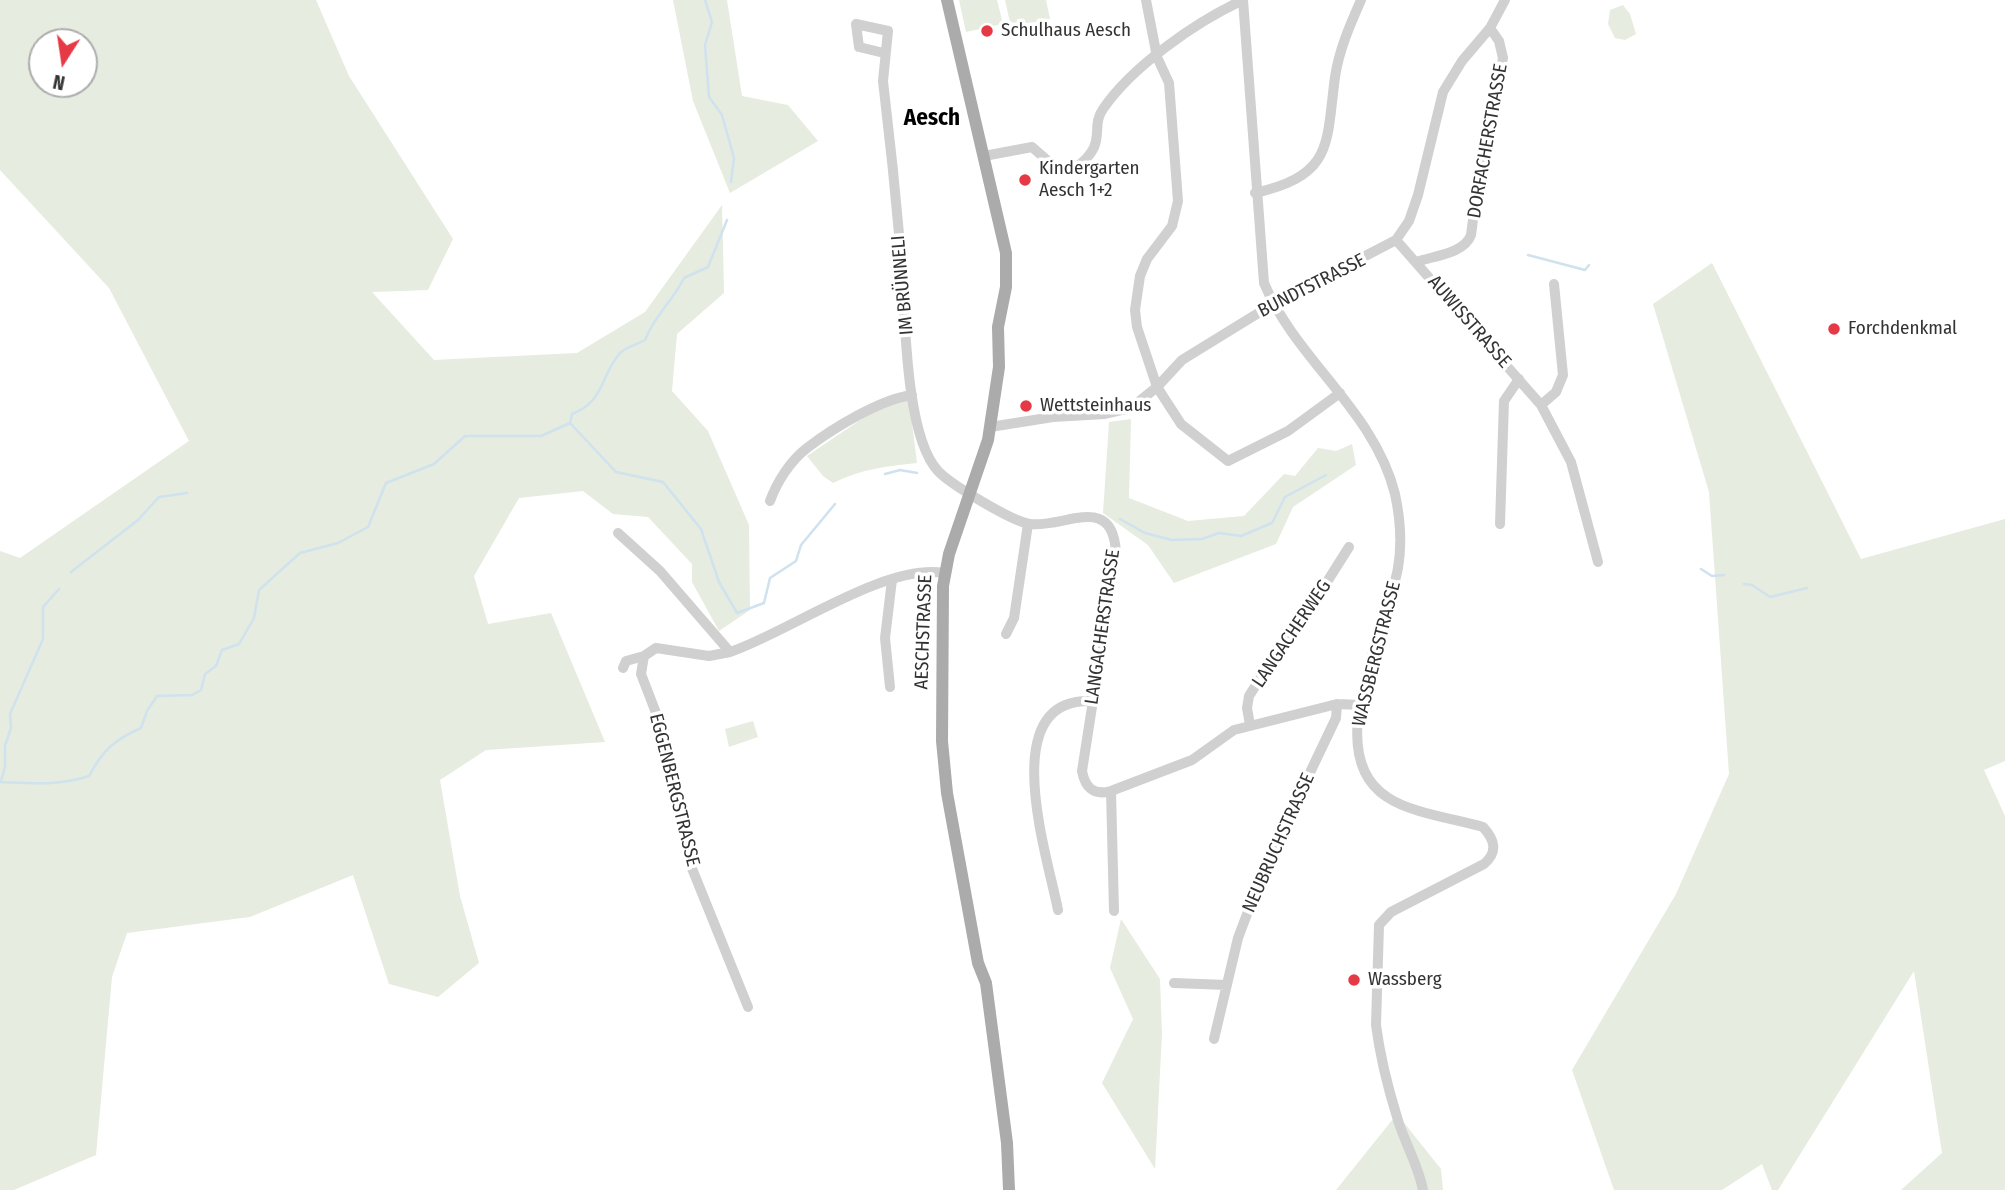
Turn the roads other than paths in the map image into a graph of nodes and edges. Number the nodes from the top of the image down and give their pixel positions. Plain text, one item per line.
1 (947, 0) edge
2 (1146, 0) edge
3 (1243, 0) edge
4 (1361, 0) edge
5 (1505, 0) edge
6 (1490, 28) junction
7 (884, 53) dead end
8 (1157, 57) junction
9 (984, 156) junction
10 (1255, 193) junction
11 (1395, 240) junction
12 (1416, 262) junction
13 (1554, 284) dead end
14 (1273, 304) junction
15 (1520, 379) junction
16 (1157, 387) junction
17 (1340, 393) junction
18 (912, 395) junction
19 (1541, 405) junction
20 (990, 427) junction
21 (971, 494) junction
22 (770, 501) dead end
23 (1028, 524) junction
24 (1500, 524) dead end
25 (618, 533) dead end
26 (1349, 547) dead end
27 (1598, 562) dead end
28 (944, 573) junction
29 (892, 580) junction
30 (1006, 634) dead end
31 (730, 653) junction
32 (644, 656) junction
33 (622, 668) dead end
34 (890, 687) dead end
35 (1092, 701) junction
36 (1337, 704) junction
37 (1361, 705) junction
38 (1250, 725) junction
39 (1111, 792) junction
40 (1058, 910) dead end
41 (1114, 911) dead end
42 (1174, 982) dead end
43 (1227, 985) junction
44 (748, 1007) dead end
45 (1214, 1039) dead end
46 (1009, 1190) edge
47 (1423, 1190) edge

1 - 9 main road, AESCHSTRASSE
2 - 8 street
3 - 8 street
3 - 10 street, WASSBERGSTRASSE
4 - 10 street
5 - 6 street
6 - 11 street
6 - 12 street, DORFACHERSTRASSE
7 - 18 street, IM BRÜNNELI
8 - 9 street
8 - 16 street
9 - 20 main road, AESCHSTRASSE
10 - 14 street, WASSBERGSTRASSE
11 - 12 street, AUWISSTRASSE
11 - 14 street, BUNDTSTRASSE
12 - 15 street, AUWISSTRASSE
13 - 19 street
14 - 16 street, BUNDTSTRASSE
14 - 17 street, WASSBERGSTRASSE
15 - 19 street, AUWISSTRASSE
15 - 24 street
16 - 17 street
16 - 20 street, BUNDTSTRASSE
17 - 37 street, WASSBERGSTRASSE
18 - 21 street, IM BRÜNNELI
18 - 22 street
19 - 27 street, AUWISSTRASSE
20 - 21 main road, AESCHSTRASSE
21 - 23 street
21 - 28 main road, AESCHSTRASSE
23 - 30 street
23 - 35 street, LANGACHERSTRASSE
25 - 31 street
26 - 38 street, LANGACHERWEG
28 - 29 street
28 - 46 main road, AESCHSTRASSE
29 - 31 street
29 - 34 street
31 - 32 street
32 - 33 street
32 - 44 street, EGGENBERGSTRASSE
35 - 39 street, LANGACHERSTRASSE
35 - 40 street
36 - 37 street
36 - 38 street
36 - 43 street, NEUBRUCHSTRASSE
37 - 47 street, WASSBERGSTRASSE
38 - 39 street
39 - 41 street
42 - 43 street
43 - 45 street, NEUBRUCHSTRASSE

